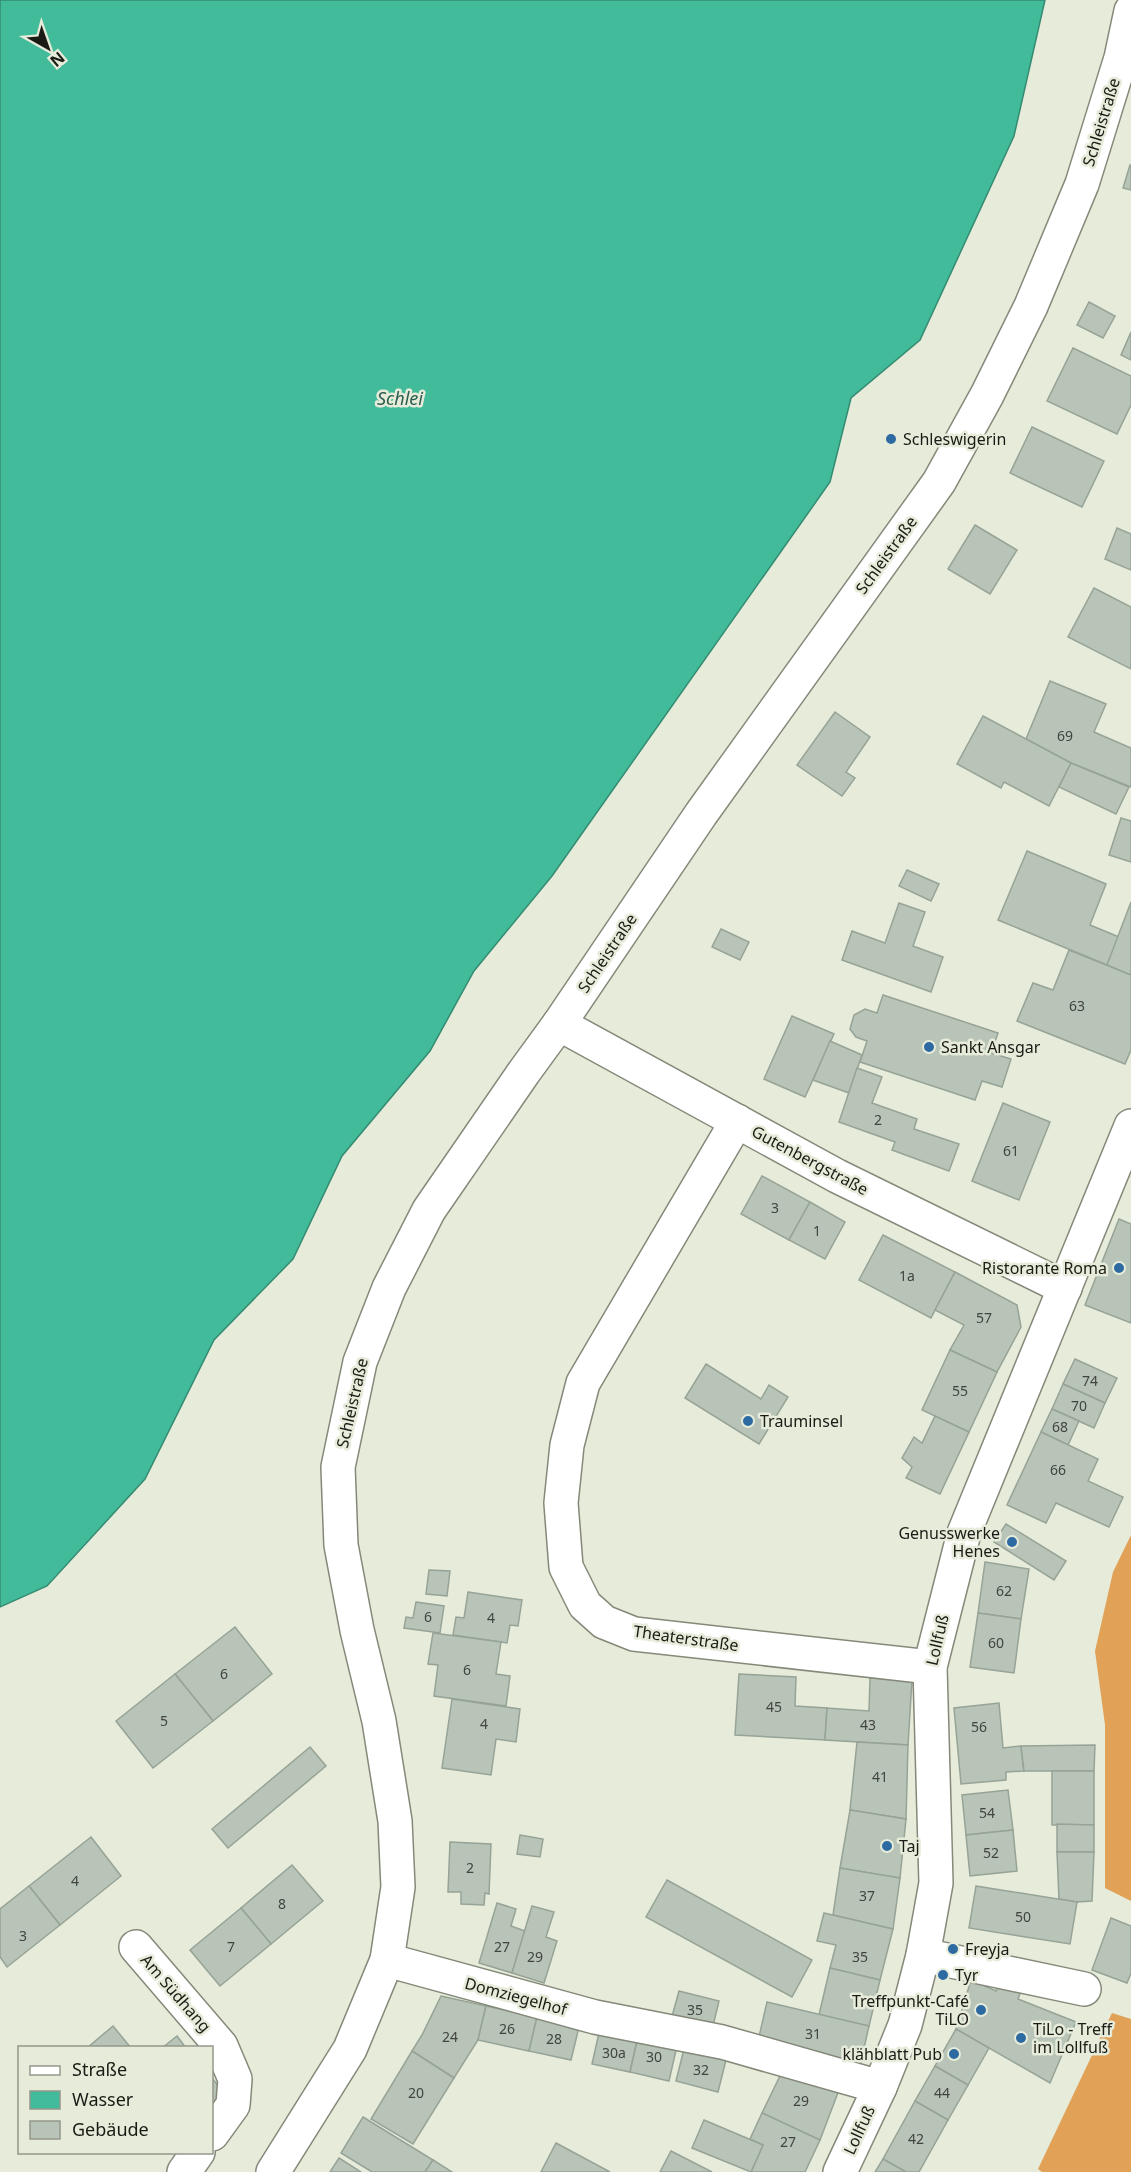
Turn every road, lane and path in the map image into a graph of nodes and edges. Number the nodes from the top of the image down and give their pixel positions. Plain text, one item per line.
1 (1131, 11) edge
2 (559, 1024) junction
3 (737, 1121) junction
4 (1128, 1143) edge
5 (1065, 1288) junction
6 (930, 1667) junction
7 (136, 1947) dead end
8 (923, 1954) junction
9 (387, 1960) junction
10 (1084, 1989) dead end
11 (880, 2087) junction
12 (213, 2133) edge
13 (197, 2154) edge
14 (184, 2172) edge
15 (273, 2172) edge
16 (840, 2172) edge

1 - 2 street, Schleistraße
2 - 3 street, Gutenbergstraße
2 - 9 street, Schleistraße
3 - 5 street, Gutenbergstraße
3 - 6 street, Theaterstraße
4 - 5 street, Lollfuß
5 - 6 street, Lollfuß
6 - 8 street, Lollfuß
7 - 12 street, Am Südhang
8 - 10 street
8 - 11 street, Lollfuß
9 - 11 street, Domziegelhof
9 - 15 street
11 - 16 street, Lollfuß
13 - 14 street

